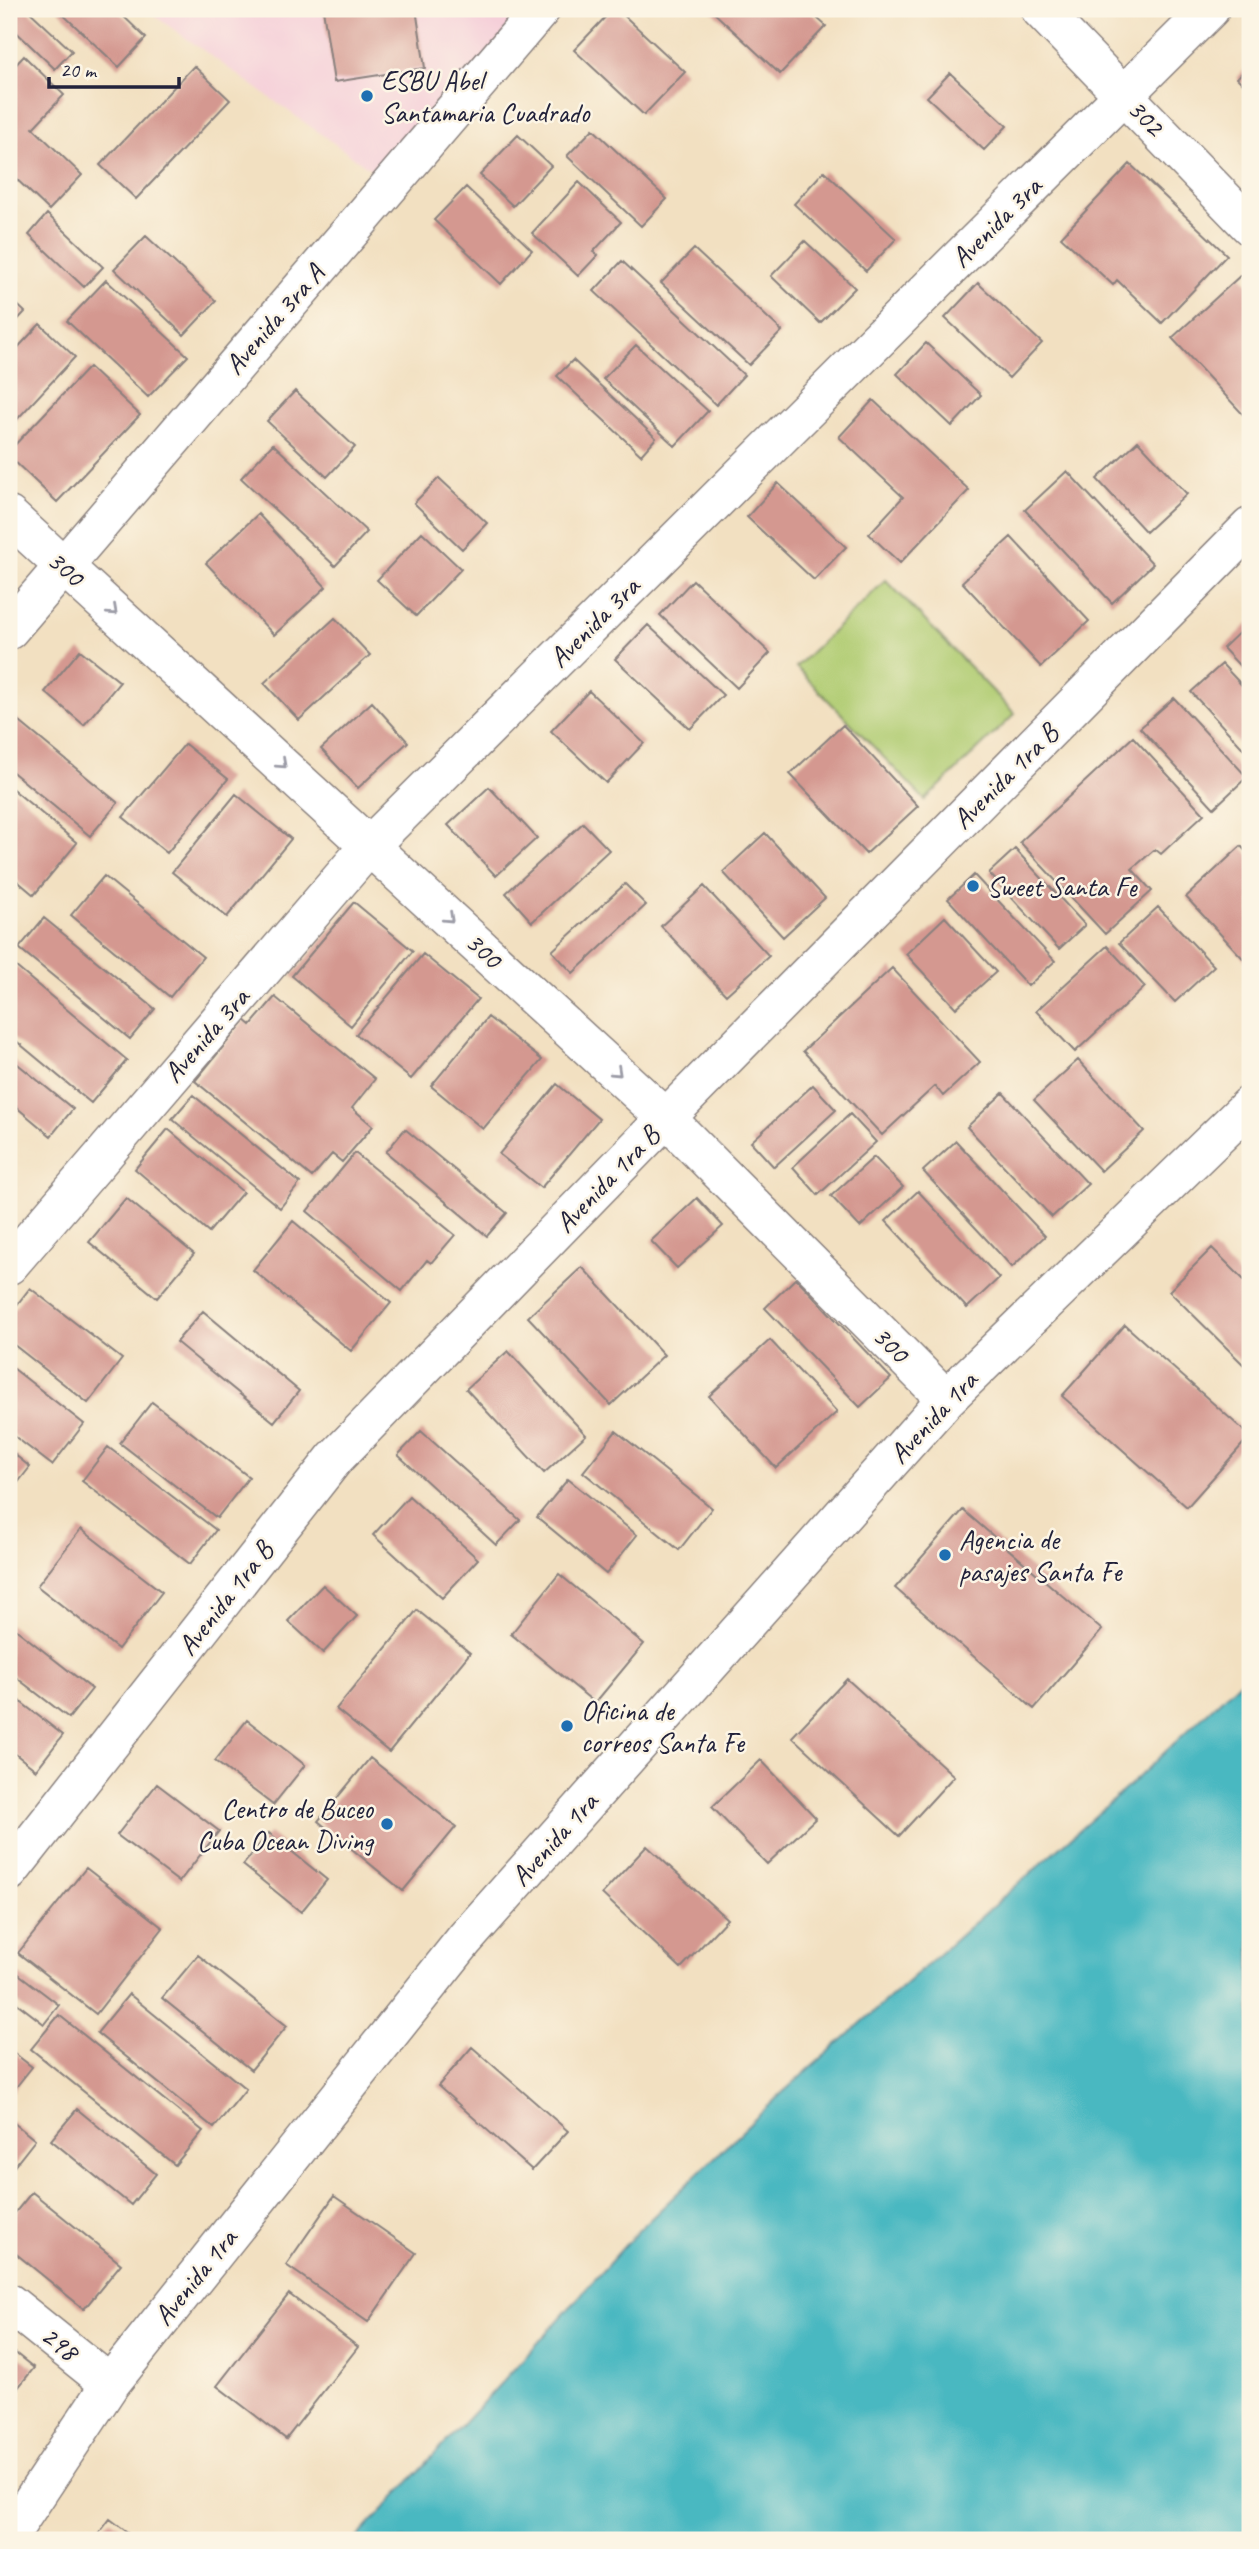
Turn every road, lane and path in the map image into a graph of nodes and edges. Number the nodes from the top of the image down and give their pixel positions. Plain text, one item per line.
1 (541, 9) edge
2 (1040, 9) edge
3 (1210, 9) edge
4 (1124, 94) junction
5 (1250, 226) edge
6 (9, 516) edge
7 (1250, 527) edge
8 (63, 566) junction
9 (9, 630) edge
10 (370, 845) junction
11 (1250, 1105) edge
12 (666, 1118) junction
13 (9, 1265) edge
14 (946, 1399) junction
15 (9, 1872) edge
16 (9, 2302) edge
17 (110, 2384) junction
18 (9, 2536) edge

1 - 8 street, Avenida 3ra A
2 - 4 street, 302
3 - 4 street, Avenida 3ra
4 - 5 street, 302
4 - 10 street, Avenida 3ra
6 - 8 street, 300
7 - 12 street, Avenida 1ra B
8 - 9 street, Avenida 3ra A
8 -> 10 street, 300
10 -> 12 street, 300
10 - 13 street, Avenida 3ra
11 - 14 street, Avenida 1ra
12 - 14 street, 300
12 - 15 street, Avenida 1ra B
14 - 17 street, Avenida 1ra
16 - 17 street, 298
17 - 18 street, Avenida 1ra

